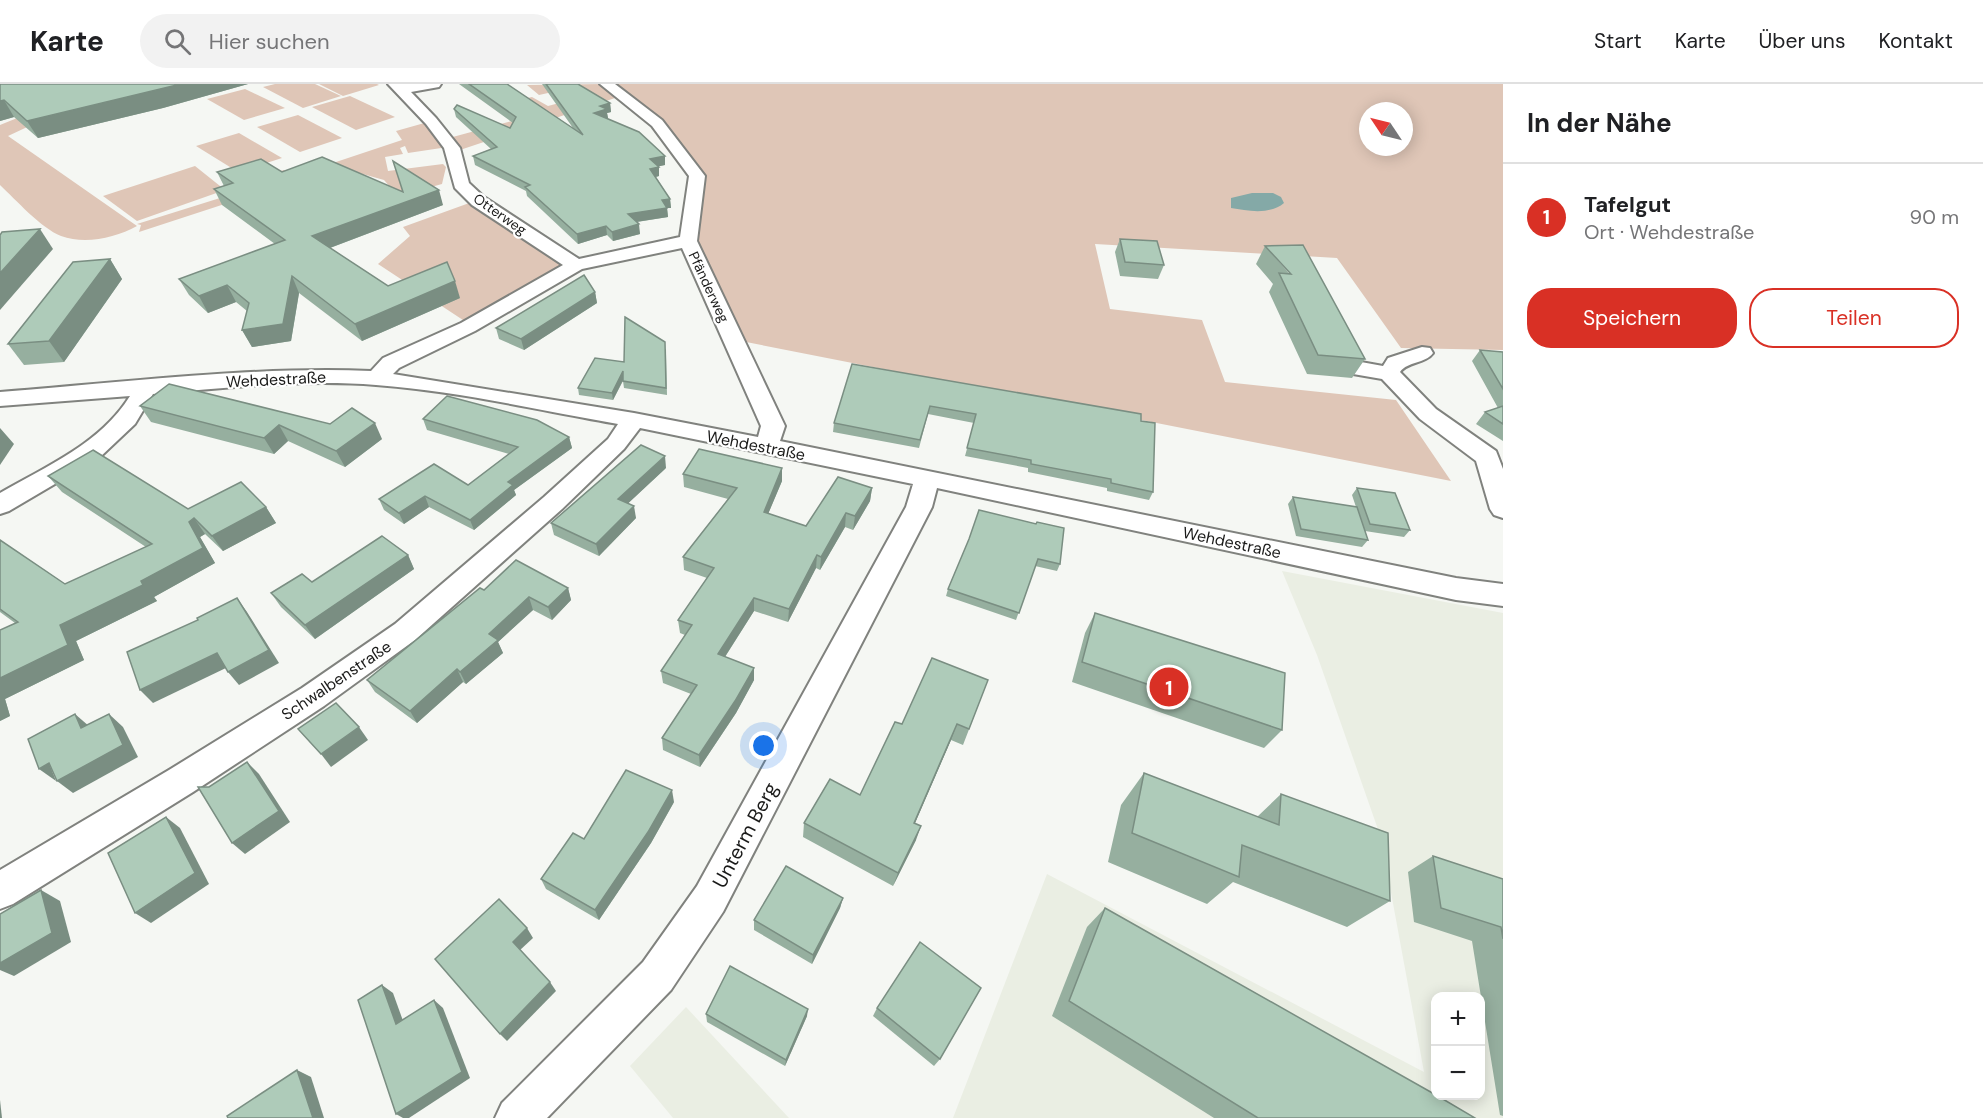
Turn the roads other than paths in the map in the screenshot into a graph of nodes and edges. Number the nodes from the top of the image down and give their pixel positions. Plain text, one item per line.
1 (434, 84) edge
2 (607, 84) edge
3 (397, 87) edge
4 (688, 242) junction
5 (576, 265) junction
6 (1422, 353) dead end
7 (1361, 369) edge
8 (1389, 373) junction
9 (377, 378) junction
10 (146, 389) junction
11 (0, 399) edge
12 (634, 420) junction
13 (766, 447) junction
14 (927, 478) junction
15 (0, 505) edge
16 (1503, 509) edge
17 (1503, 595) edge
18 (0, 891) edge
19 (517, 1118) edge

1 - 3 street, Otterweg
2 - 4 street, Pfänderweg
3 - 5 street, Otterweg
4 - 5 street
4 - 13 street, Pfänderweg
5 - 9 street
6 - 8 street
7 - 8 street
8 - 16 street
9 - 10 street, Wehdestraße
9 - 12 street, Wehdestraße
10 - 11 street, Wehdestraße
10 - 15 street
12 - 13 street, Wehdestraße
12 - 18 street, Schwalbenstraße
13 - 14 street, Wehdestraße
14 - 17 street, Wehdestraße
14 - 19 street, Unterm Berg

